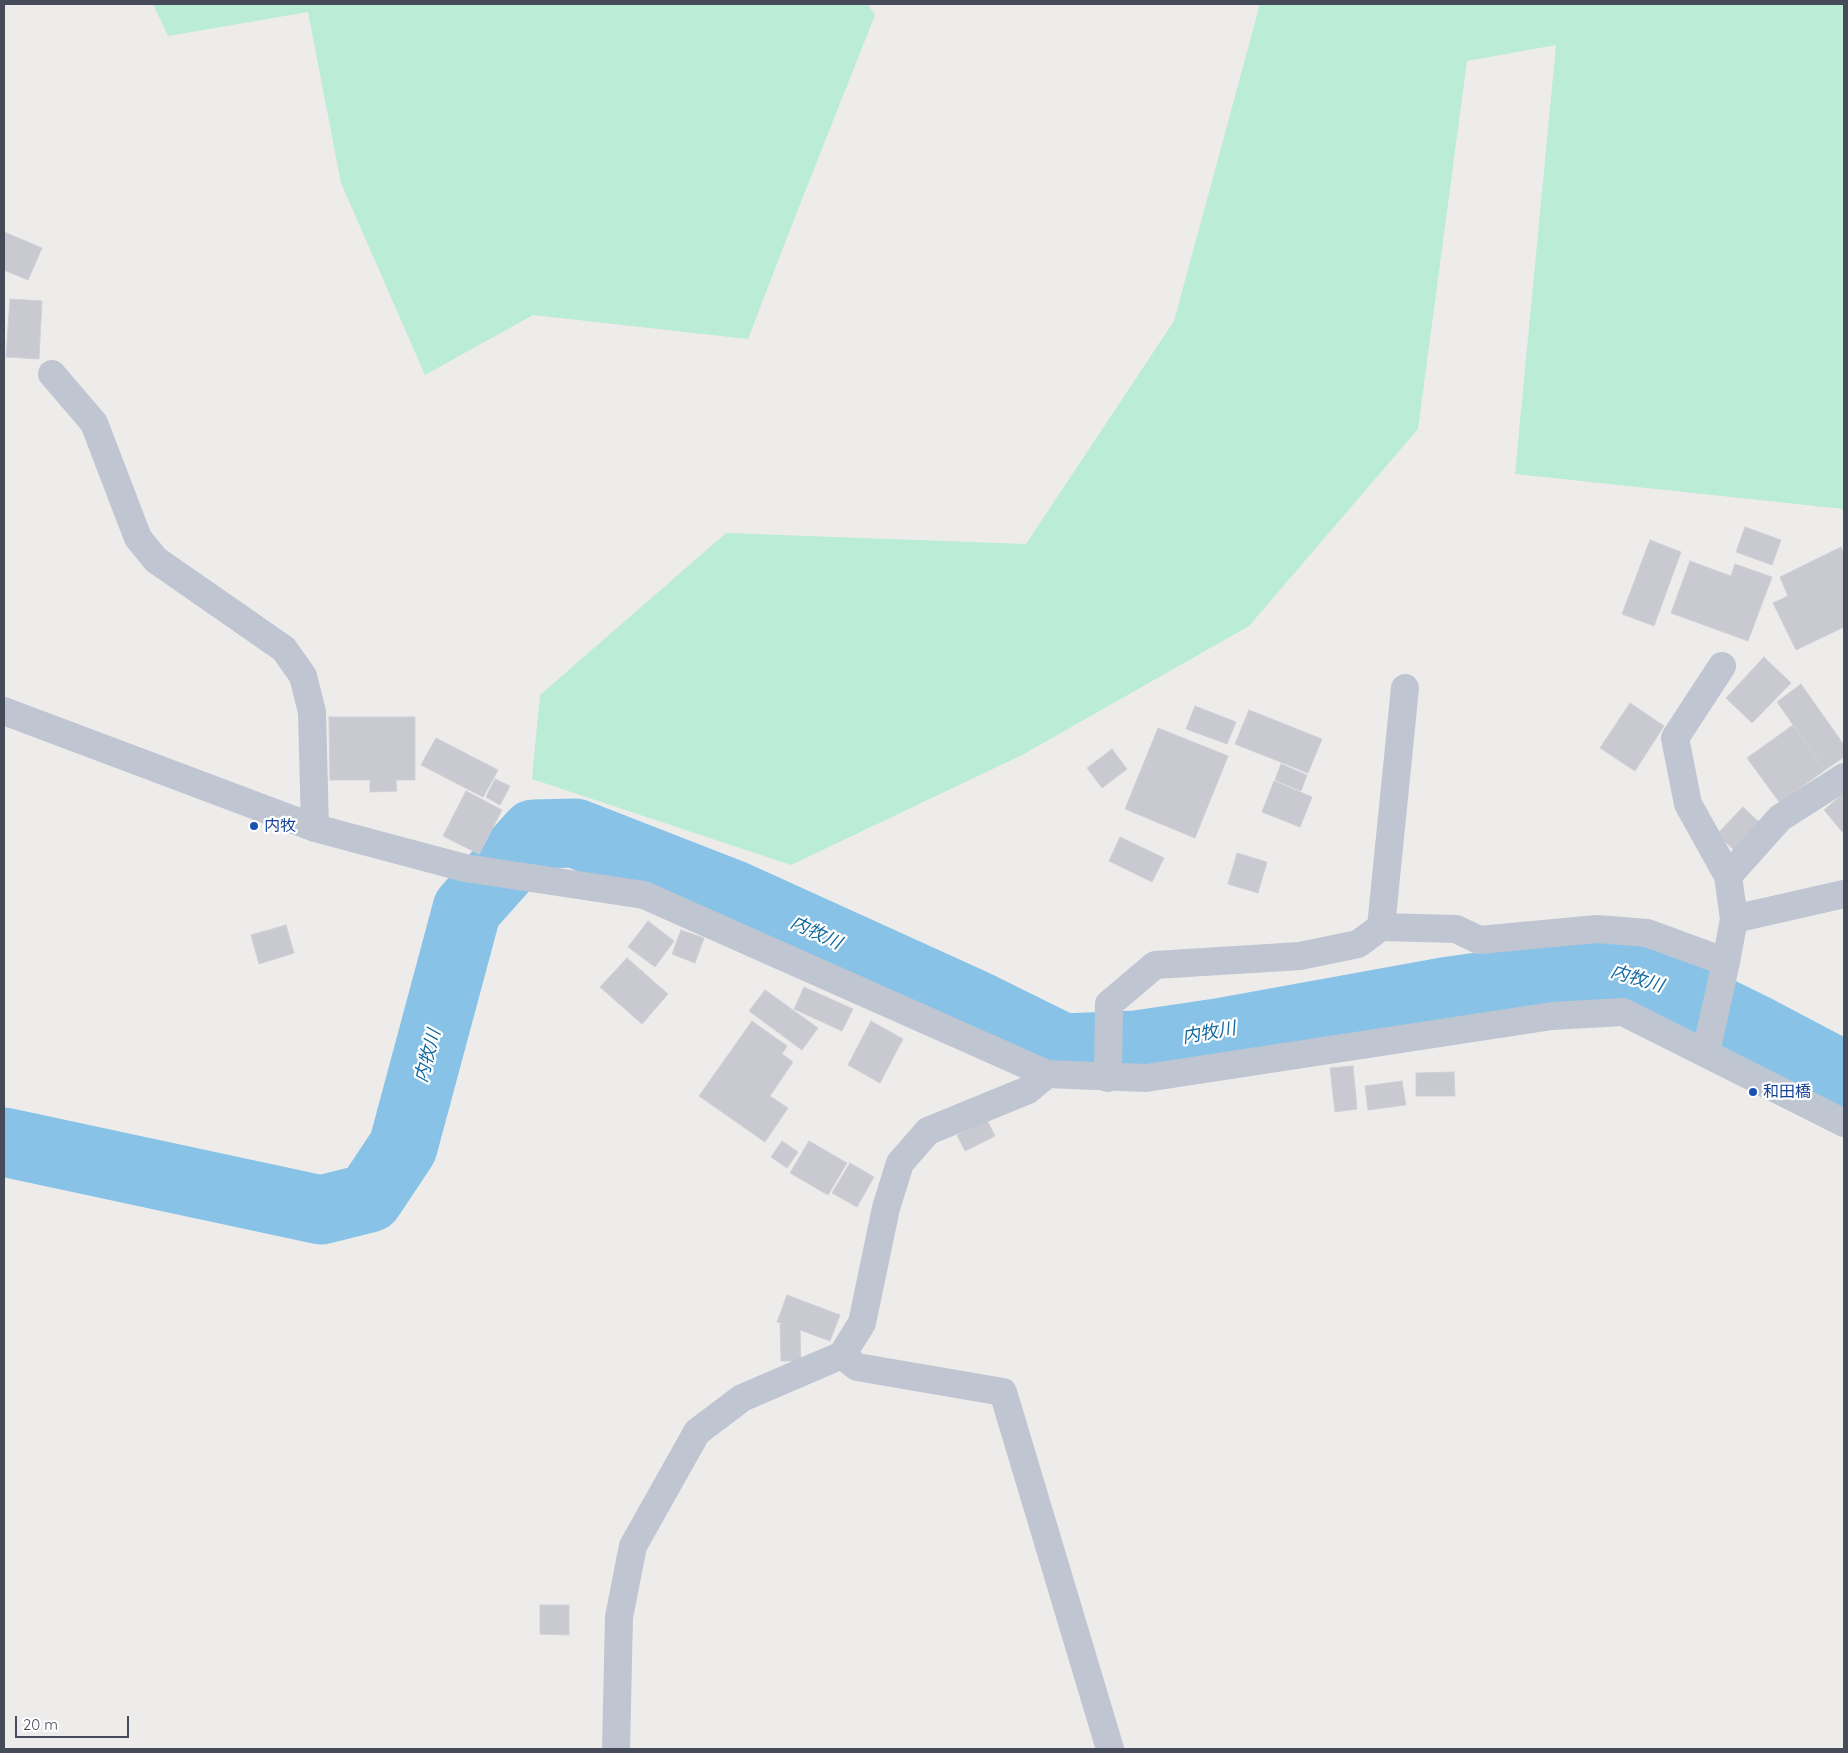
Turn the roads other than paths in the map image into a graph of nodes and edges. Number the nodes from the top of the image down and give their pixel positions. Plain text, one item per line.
1 (52, 374) dead end
2 (1722, 666) dead end
3 (1405, 688) dead end
4 (4, 710) edge
5 (1844, 777) edge
6 (315, 828) junction
7 (1728, 876) junction
8 (1844, 894) edge
9 (1734, 919) junction
10 (1381, 927) junction
11 (1724, 971) junction
12 (1708, 1042) junction
13 (1108, 1070) junction
14 (1047, 1074) junction
15 (1844, 1123) edge
16 (842, 1355) junction
17 (616, 1749) edge
18 (1110, 1749) edge

1 - 6 street
2 - 7 street
3 - 10 street
4 - 6 street
5 - 7 street
6 - 14 street
7 - 9 street
8 - 9 street
9 - 11 street
10 - 11 street
10 - 13 street
11 - 12 street
12 - 13 street
12 - 15 street
13 - 14 street
14 - 16 street
16 - 17 street
16 - 18 street

